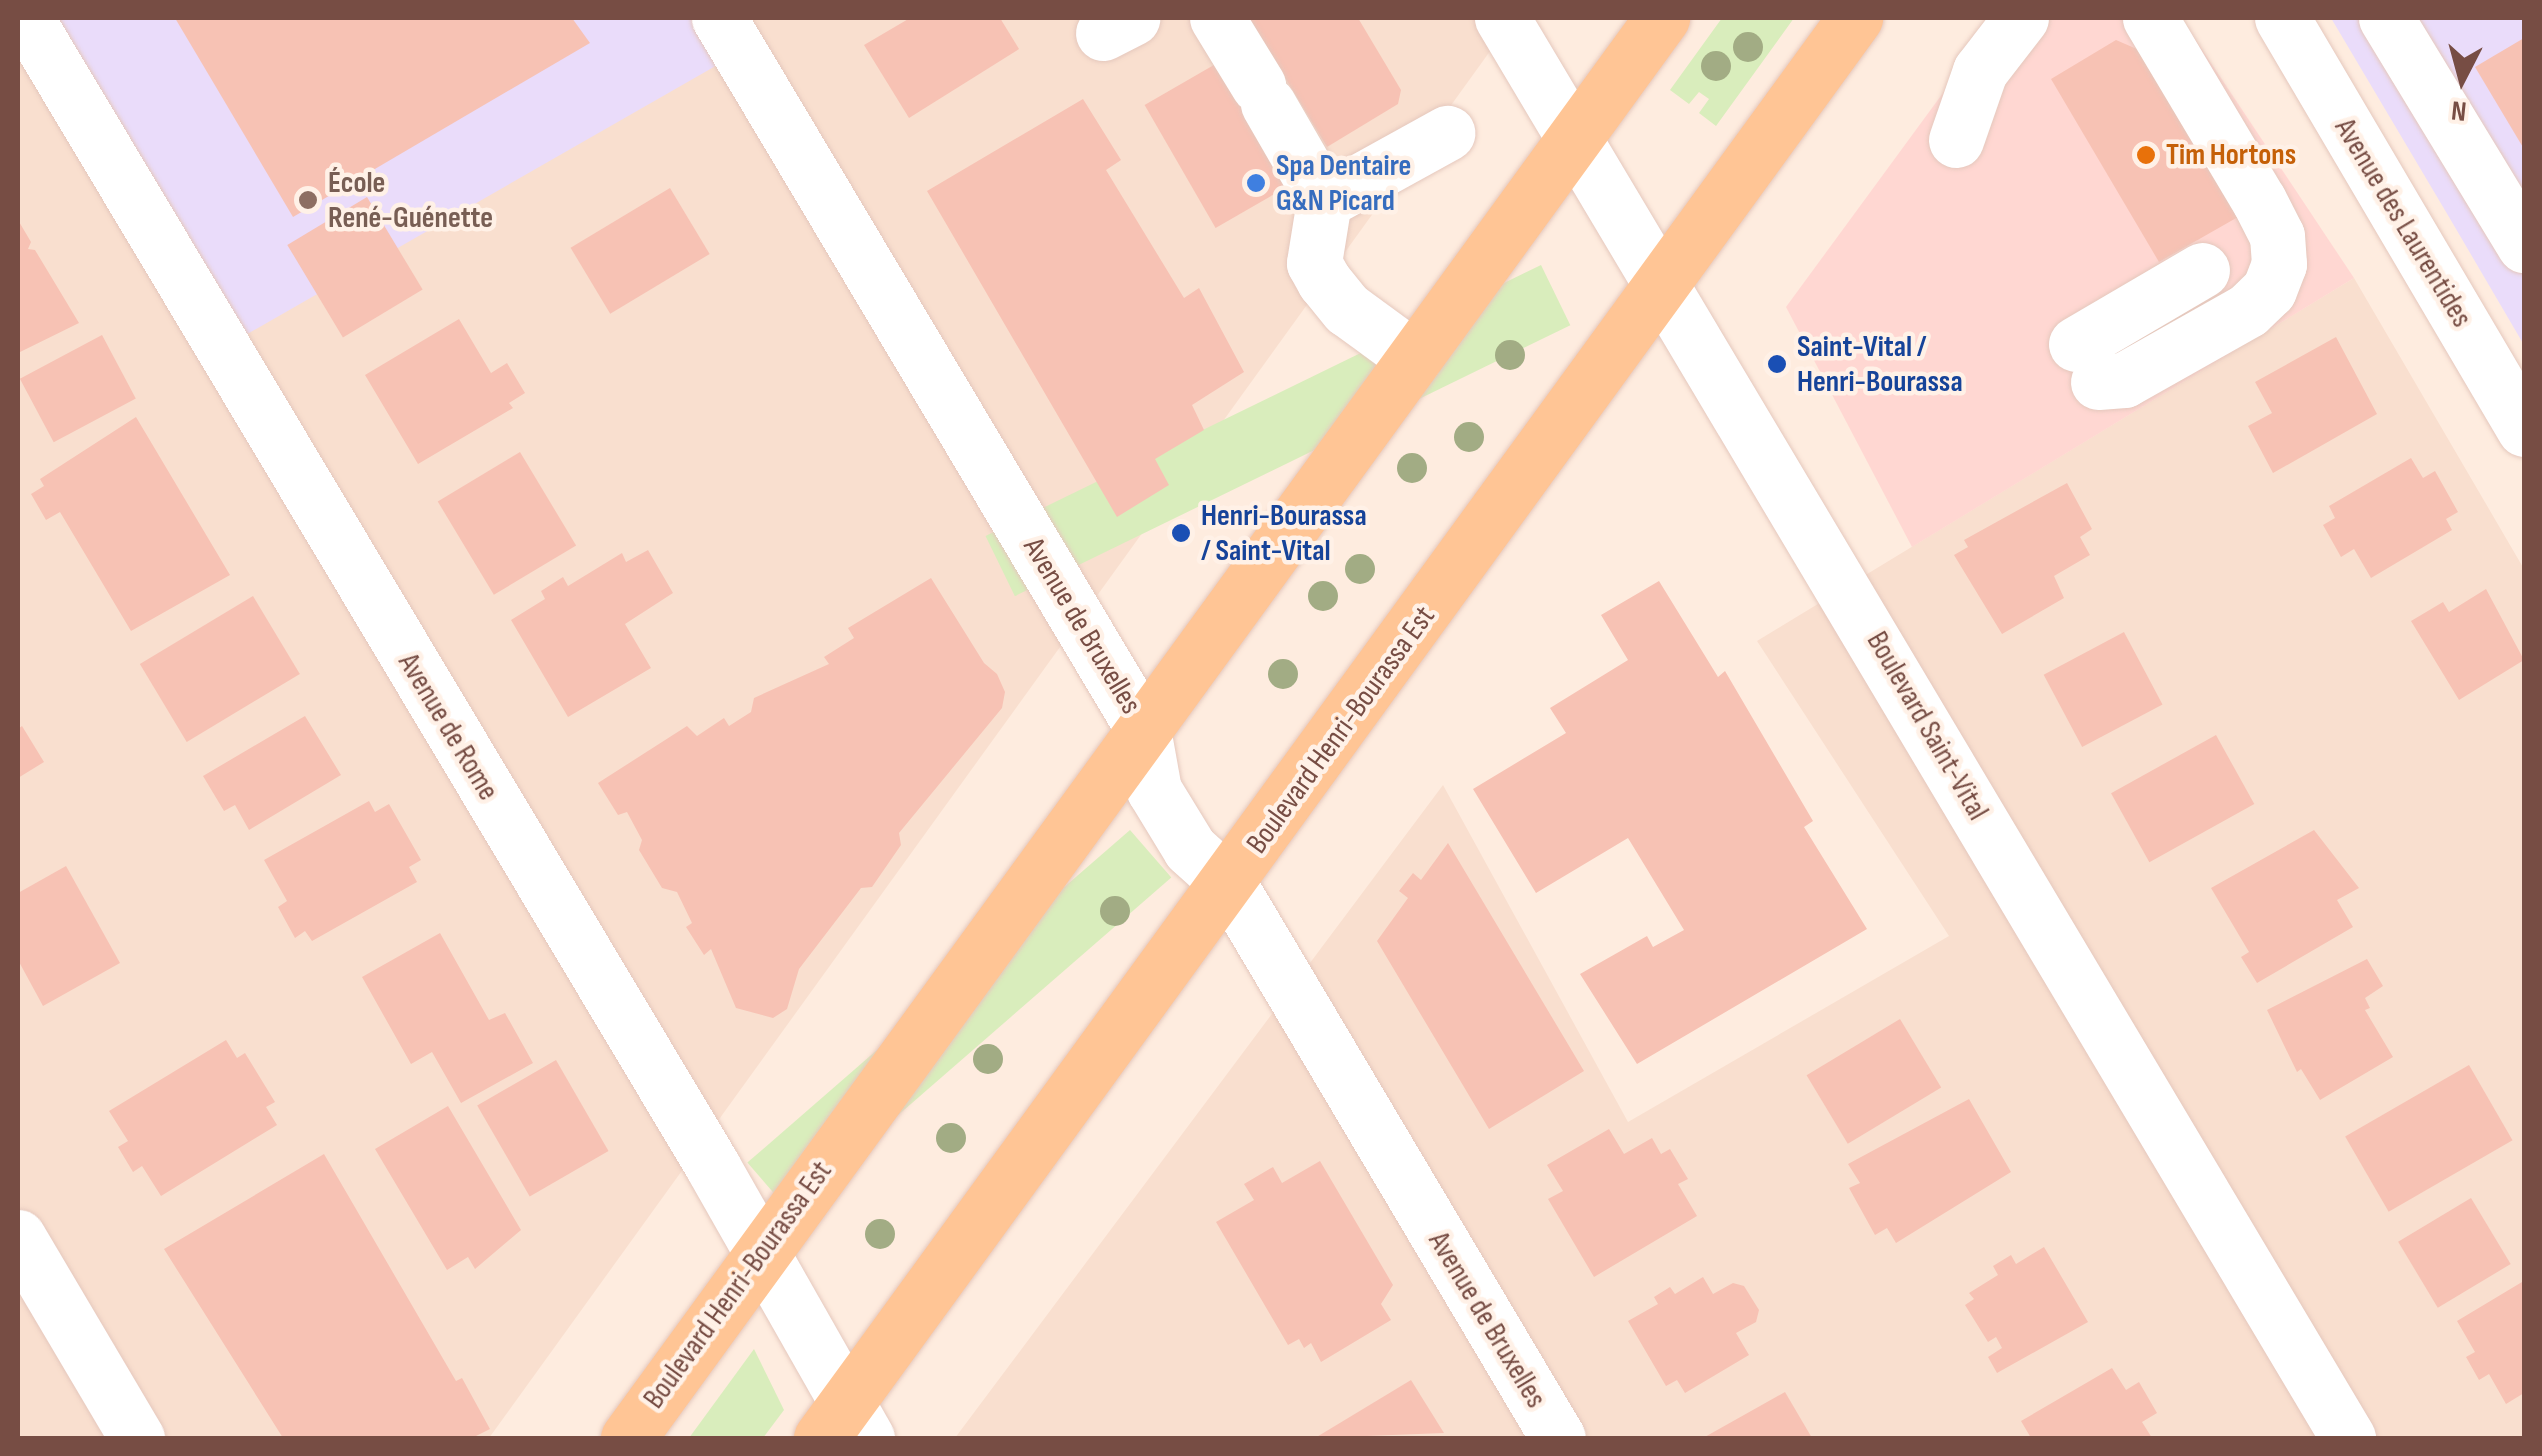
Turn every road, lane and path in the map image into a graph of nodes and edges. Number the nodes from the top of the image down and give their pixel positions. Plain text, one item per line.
1 (26, 18) edge
2 (719, 18) edge
3 (1217, 18) edge
4 (1502, 18) edge
5 (1662, 18) edge
6 (1854, 18) edge
7 (2021, 18) edge
8 (2150, 18) edge
9 (2282, 18) edge
10 (2386, 18) edge
11 (1446, 133) dead end
12 (1574, 139) junction
13 (1956, 140) dead end
14 (1324, 201) junction
15 (2524, 245) edge
16 (2202, 270) dead end
17 (1660, 283) junction
18 (1414, 358) junction
19 (2520, 410) edge
20 (1143, 729) junction
21 (1230, 884) junction
22 (18, 1237) edge
23 (762, 1252) junction
24 (845, 1427) edge
25 (138, 1438) edge
26 (628, 1438) edge
27 (1558, 1438) edge
28 (2348, 1438) edge

1 - 23 street, Avenue de Rome
2 - 20 street, Avenue de Bruxelles
3 - 14 street
4 - 12 street, Boulevard Saint-Vital
5 - 12 main road, Boulevard Henri-Bourassa Est
6 - 17 main road, Boulevard Henri-Bourassa Est
7 - 13 street
8 - 16 street
9 - 19 street, Avenue des Laurentides
10 - 15 street
11 - 14 street
12 - 17 street, Boulevard Saint-Vital
12 - 18 main road, Boulevard Henri-Bourassa Est
14 - 18 street
17 - 21 main road, Boulevard Henri-Bourassa Est
17 - 28 street, Boulevard Saint-Vital
18 - 20 main road, Boulevard Henri-Bourassa Est
20 - 21 street, Avenue de Bruxelles
20 - 23 main road, Boulevard Henri-Bourassa Est
21 - 24 main road, Boulevard Henri-Bourassa Est
21 - 27 street, Avenue de Bruxelles
22 - 25 street
23 - 24 street, Avenue de Rome
23 - 26 main road, Boulevard Henri-Bourassa Est

